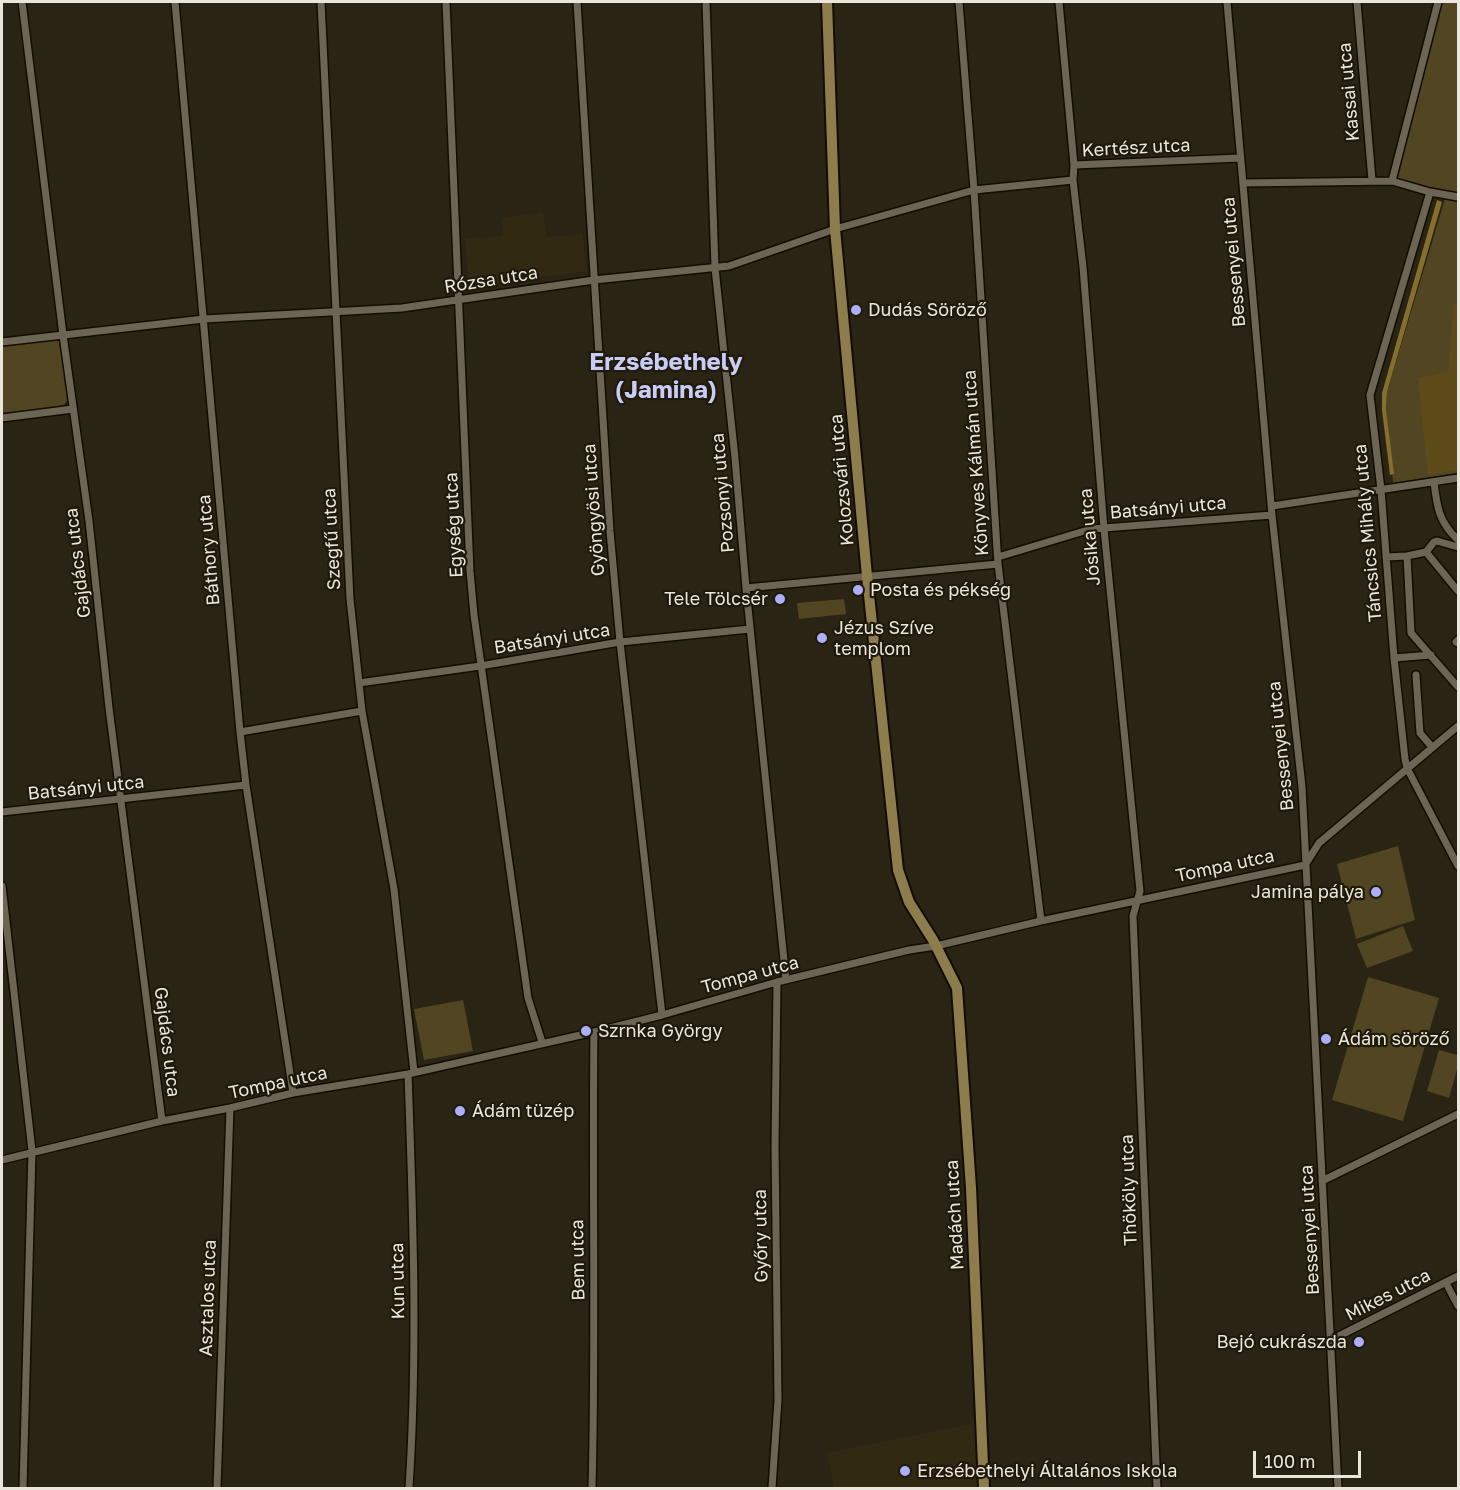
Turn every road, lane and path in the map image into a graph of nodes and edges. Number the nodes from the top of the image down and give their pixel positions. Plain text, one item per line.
1 (22, 2) edge
2 (175, 2) edge
3 (321, 2) edge
4 (446, 2) edge
5 (577, 2) edge
6 (705, 2) edge
7 (827, 2) edge
8 (959, 2) edge
9 (1059, 2) edge
10 (1227, 2) edge
11 (1357, 2) edge
12 (1438, 2) edge
13 (1240, 158) junction
14 (1074, 165) junction
15 (1072, 180) junction
16 (1372, 180) junction
17 (1392, 181) junction
18 (1243, 183) junction
19 (974, 190) junction
20 (1430, 192) junction
21 (1458, 197) edge
22 (835, 229) junction
23 (715, 268) junction
24 (594, 280) junction
25 (458, 301) junction
26 (337, 311) junction
27 (204, 319) junction
28 (63, 335) junction
29 (2, 342) edge
30 (73, 409) junction
31 (2, 418) edge
32 (1458, 478) edge
33 (1434, 482) junction
34 (1381, 490) junction
35 (1272, 506) junction
36 (1272, 514) junction
37 (1104, 529) junction
38 (1456, 537) edge
39 (1447, 544) junction
40 (1458, 547) edge
41 (1426, 552) junction
42 (1407, 556) junction
43 (1386, 557) junction
44 (998, 560) junction
45 (867, 576) junction
46 (746, 588) junction
47 (1458, 591) edge
48 (750, 629) junction
49 (620, 642) junction
50 (1431, 655) junction
51 (1394, 658) junction
52 (480, 666) junction
53 (1416, 675) dead end
54 (359, 683) junction
55 (1458, 687) edge
56 (362, 711) junction
57 (1458, 726) edge
58 (240, 732) junction
59 (1432, 747) junction
60 (1407, 768) junction
61 (246, 785) junction
62 (121, 799) junction
63 (2, 812) edge
64 (1305, 865) junction
65 (1458, 866) edge
66 (2, 886) edge
67 (1140, 891) joint
68 (1136, 901) junction
69 (1041, 921) junction
70 (936, 946) junction
71 (786, 980) junction
72 (777, 982) junction
73 (662, 1015) junction
74 (594, 1032) junction
75 (542, 1042) junction
76 (411, 1073) junction
77 (293, 1093) junction
78 (230, 1108) junction
79 (1458, 1114) edge
80 (162, 1121) junction
81 (32, 1151) junction
82 (2, 1160) edge
83 (1322, 1181) junction
84 (1458, 1276) edge
85 (1446, 1283) junction
86 (1458, 1306) edge
87 (1331, 1340) junction
88 (23, 1488) edge
89 (217, 1488) edge
90 (409, 1488) edge
91 (592, 1488) edge
92 (772, 1488) edge
93 (984, 1488) edge
94 (1157, 1488) edge
95 (1338, 1488) edge

1 - 28 street, Gajdács utca
2 - 27 street, Báthory utca
3 - 26 street, Szegfű utca
4 - 25 street, Egység utca
5 - 24 street, Gyöngyösi utca
6 - 23 street, Pozsonyi utca
7 - 22 street, Kolozsvári utca
8 - 19 street, Könyves Kálmán utca
9 - 14 street
10 - 13 street, Bessenyei utca
11 - 16 street, Kassai utca
12 - 17 street
13 - 14 street, Kertész utca
13 - 18 street, Bessenyei utca
14 - 15 street, Kertész utca
15 - 19 street, Kertész utca
15 - 37 street, Jósika utca
16 - 17 street
16 - 18 street
17 - 20 street
18 - 35 street, Bessenyei utca
19 - 22 street, Rózsa utca
19 - 44 street, Könyves Kálmán utca
20 - 21 street
20 - 34 street, Táncsics Mihály utca
22 - 23 street, Rózsa utca
22 - 45 street, Kolozsvári utca
23 - 24 street, Rózsa utca
23 - 46 street, Pozsonyi utca
24 - 25 street, Rózsa utca
24 - 49 street, Gyöngyösi utca
25 - 26 street, Rózsa utca
25 - 52 street, Egység utca
26 - 27 street, Rózsa utca
26 - 54 street, Szegfű utca
27 - 28 street, Rózsa utca
27 - 58 street, Báthory utca
28 - 29 street, Rózsa utca
28 - 30 street, Gajdács utca
30 - 31 street
30 - 62 street, Gajdács utca
32 - 33 street
33 - 34 street
33 - 38 street
34 - 35 street
34 - 43 street, Táncsics Mihály utca
35 - 36 street, Bessenyei utca
36 - 37 street, Batsányi utca
36 - 64 street, Bessenyei utca
37 - 44 street, Batsányi utca
37 - 67 street, Jósika utca
38 - 39 street
39 - 40 street
39 - 41 street
41 - 42 street
41 - 47 street
42 - 43 street
42 - 50 street
43 - 51 street, Táncsics Mihály utca
44 - 45 street, Batsányi utca
44 - 69 street, Könyves Kálmán utca
45 - 46 street, Batsányi utca
45 - 70 street, Kolozsvári utca
46 - 48 street, Pozsonyi utca
48 - 49 street, Batsányi utca
48 - 71 street, Pozsonyi utca
49 - 52 street, Batsányi utca
49 - 73 street, Gyöngyösi utca
50 - 51 street
50 - 55 street
51 - 60 street, Táncsics Mihály utca
52 - 54 street, Batsányi utca
52 - 75 street, Egység utca
53 - 59 street
54 - 56 street, Szegfű utca
56 - 58 street
56 - 76 street, Szegfű utca
57 - 59 street
58 - 61 street, Báthory utca
59 - 60 street
60 - 64 street
60 - 65 street, Táncsics Mihály utca
61 - 62 street, Batsányi utca
61 - 77 street, Báthory utca
62 - 63 street, Batsányi utca
62 - 80 street, Gajdács utca
64 - 68 street, Tompa utca
64 - 83 street, Bessenyei utca
66 - 81 street
67 - 68 street, Thököly utca
68 - 69 street, Tompa utca
68 - 94 street, Thököly utca
69 - 70 street, Tompa utca
70 - 71 street, Tompa utca
70 - 93 street, Madách utca
71 - 72 street, Tompa utca
72 - 73 street, Tompa utca
72 - 92 street, Győry utca
73 - 74 street, Tompa utca
74 - 75 street, Tompa utca
74 - 91 street, Bem utca
75 - 76 street, Tompa utca
76 - 77 street, Tompa utca
76 - 90 street, Kun utca
77 - 78 street, Tompa utca
78 - 80 street, Tompa utca
78 - 89 street, Asztalos utca
79 - 83 street
80 - 81 street, Tompa utca
81 - 82 street, Tompa utca
81 - 88 street
83 - 87 street, Bessenyei utca
84 - 85 street, Mikes utca
85 - 86 street
85 - 87 street, Mikes utca
87 - 95 street, Bessenyei utca

